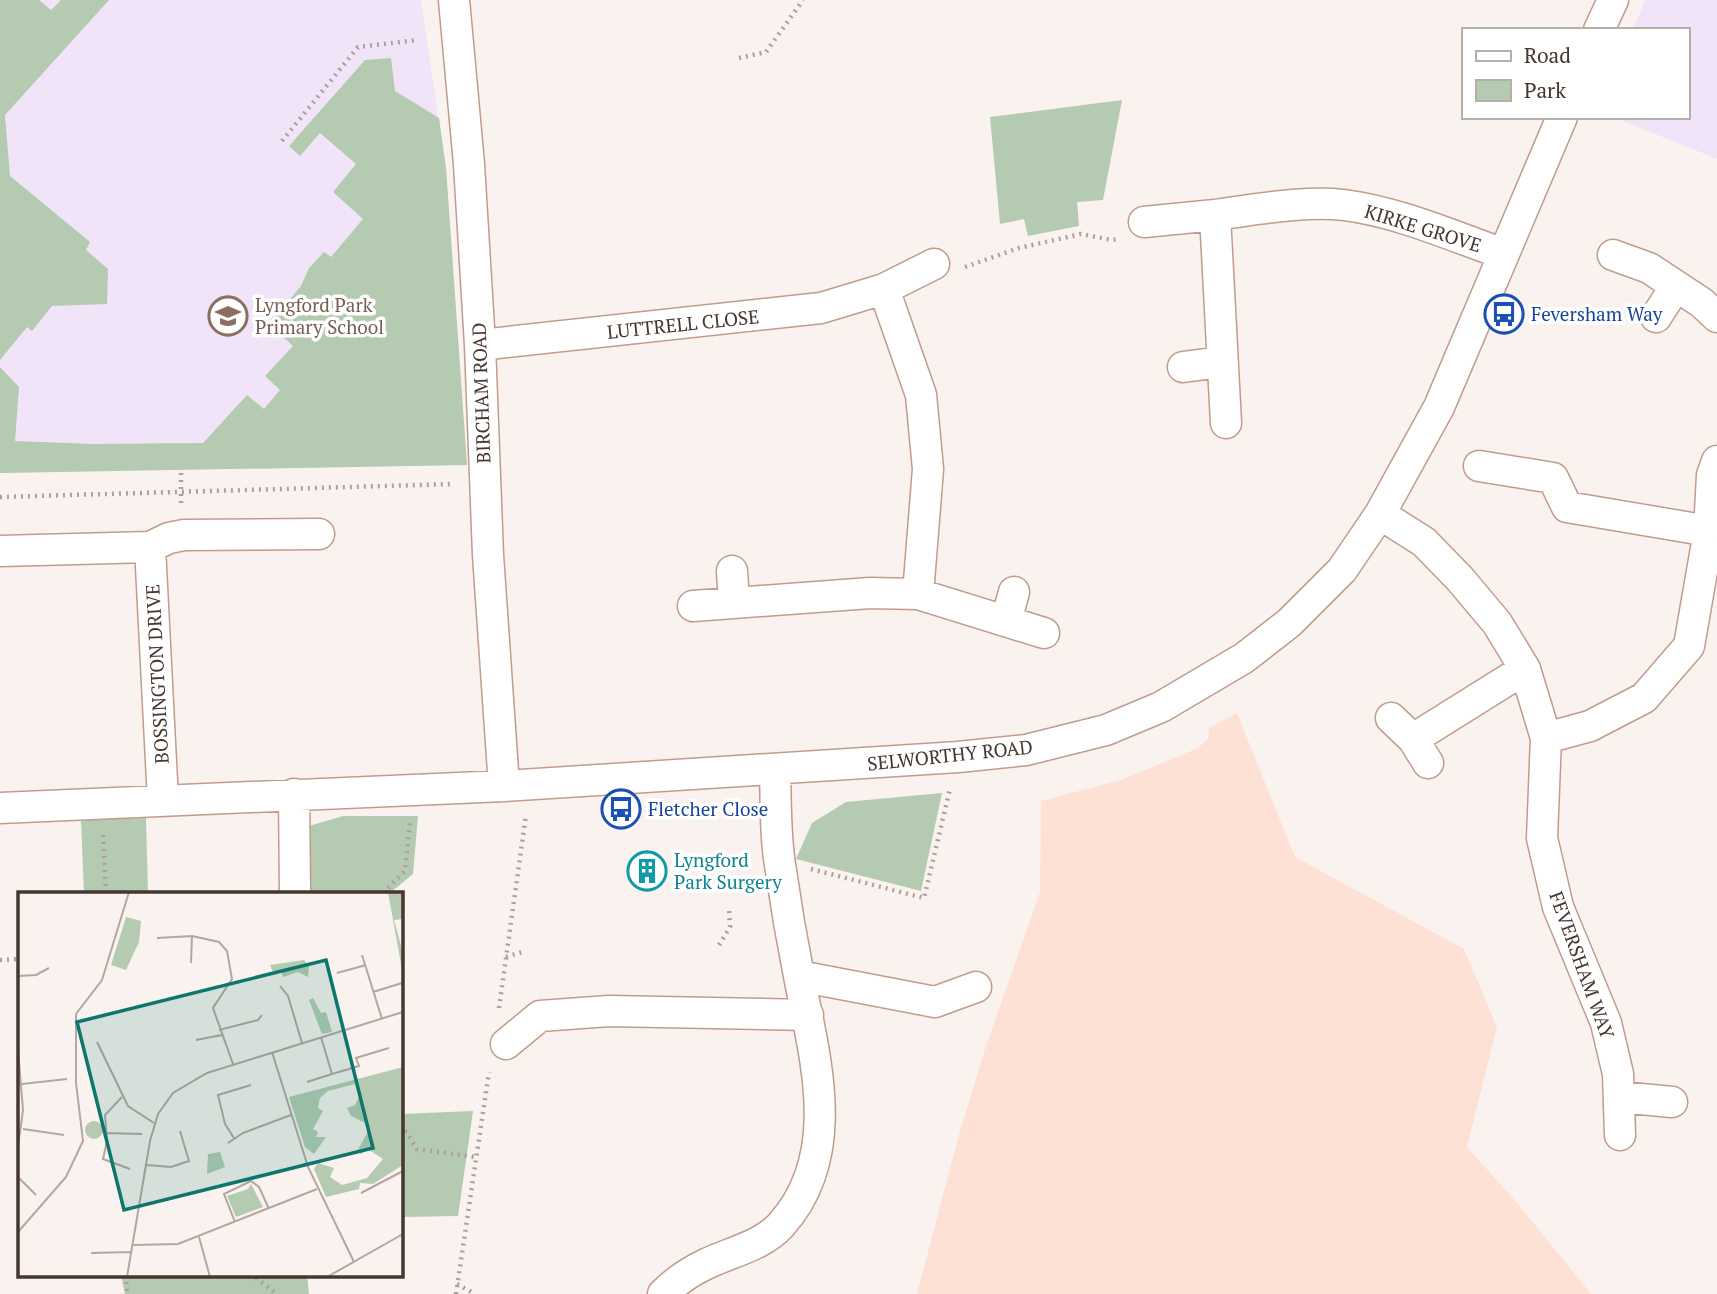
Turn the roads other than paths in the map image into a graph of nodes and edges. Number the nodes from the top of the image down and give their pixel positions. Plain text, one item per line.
1 (454, 0) edge
2 (1613, 0) edge
3 (1600, 28) edge
4 (1561, 119) edge
5 (1215, 215) junction
6 (1144, 222) road end
7 (1504, 254) junction
8 (1613, 255) dead end
9 (934, 264) road end
10 (1676, 286) junction
11 (884, 289) junction
12 (1656, 317) dead end
13 (1717, 317) edge
14 (480, 345) junction
15 (1222, 362) junction
16 (1183, 367) dead end
17 (1226, 423) dead end
18 (1717, 461) edge
19 (1479, 466) dead end
20 (1380, 514) junction
21 (1709, 531) junction
22 (319, 534) dead end
23 (150, 547) junction
24 (0, 551) edge
25 (732, 571) dead end
26 (1014, 592) dead end
27 (918, 593) junction
28 (734, 603) junction
29 (693, 606) dead end
30 (1006, 621) junction
31 (1044, 633) dead end
32 (1525, 668) junction
33 (1391, 719) dead end
34 (1546, 737) junction
35 (775, 770) junction
36 (504, 786) junction
37 (294, 794) junction
38 (163, 801) junction
39 (0, 808) edge
40 (295, 892) edge
41 (799, 976) junction
42 (976, 987) dead end
43 (808, 1016) junction
44 (506, 1044) dead end
45 (1620, 1097) junction
46 (1672, 1102) dead end
47 (1620, 1135) dead end
48 (663, 1294) edge

1 - 14 street, BIRCHAM ROAD
2 - 3 street
4 - 7 street, SELWORTHY ROAD
5 - 6 street, KIRKE GROVE
5 - 7 street, KIRKE GROVE
5 - 15 street
7 - 20 street, SELWORTHY ROAD
8 - 10 street
9 - 11 street, LUTTRELL CLOSE
10 - 12 street
10 - 13 street
11 - 14 street, LUTTRELL CLOSE
11 - 27 street
14 - 36 street, BIRCHAM ROAD
15 - 16 street
15 - 17 street
18 - 21 street
19 - 21 street
20 - 32 street, FEVERSHAM WAY
20 - 35 street, SELWORTHY ROAD
21 - 34 street
22 - 23 street
23 - 24 street
23 - 38 street, BOSSINGTON DRIVE
25 - 28 street
26 - 30 street
27 - 28 street
27 - 30 street
28 - 29 street
30 - 31 street
32 - 33 street
32 - 34 street, FEVERSHAM WAY
34 - 45 street, FEVERSHAM WAY
35 - 36 street, SELWORTHY ROAD
35 - 41 street
36 - 37 street
37 - 38 street
37 - 40 street
38 - 39 street
41 - 42 street
41 - 43 street
43 - 44 street
43 - 48 street
45 - 46 street
45 - 47 street, FEVERSHAM WAY

